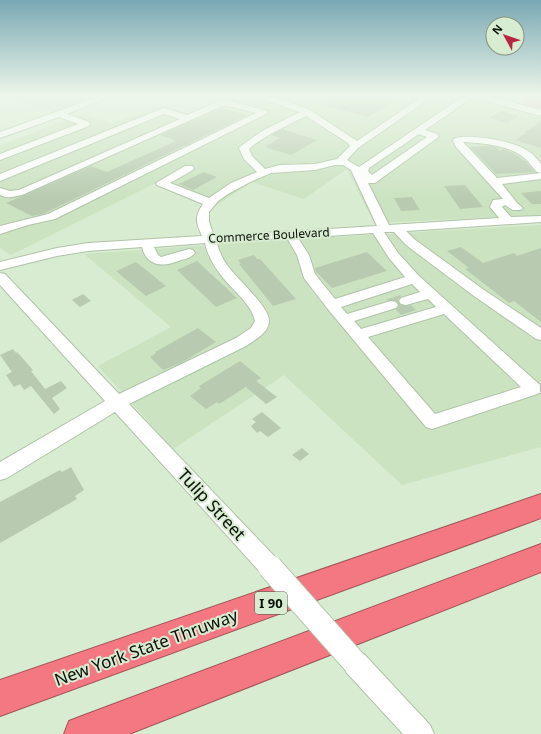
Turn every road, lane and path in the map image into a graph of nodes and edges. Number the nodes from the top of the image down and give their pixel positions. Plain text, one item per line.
1 (13, 130) edge
2 (69, 130) edge
3 (75, 130) edge
4 (103, 130) edge
5 (118, 130) edge
6 (160, 130) edge
7 (227, 130) edge
8 (273, 130) edge
9 (335, 130) edge
10 (378, 130) edge
11 (417, 131) joint
12 (111, 133) junction
13 (83, 134) junction
14 (0, 135) edge
15 (96, 139) junction
16 (135, 142) junction
17 (354, 146) junction
18 (0, 157) edge
19 (341, 161) junction
20 (0, 167) edge
21 (189, 168) dead end
22 (541, 170) edge
23 (263, 172) junction
24 (541, 176) edge
25 (0, 178) edge
26 (494, 182) junction
27 (0, 191) edge
28 (210, 203) junction
29 (511, 203) junction
30 (541, 219) edge
31 (528, 220) junction
32 (508, 221) junction
33 (386, 229) junction
34 (0, 230) edge
35 (290, 234) junction
36 (209, 239) junction
37 (147, 242) junction
38 (189, 253) dead end
39 (0, 266) edge
40 (0, 277) edge
41 (414, 279) junction
42 (430, 294) junction
43 (406, 301) dead end
44 (332, 305) junction
45 (391, 305) dead end
46 (446, 309) junction
47 (346, 319) junction
48 (359, 335) junction
49 (541, 335) edge
50 (117, 402) junction
51 (0, 472) edge
52 (541, 506) edge
53 (541, 558) edge
54 (0, 698) edge
55 (82, 734) edge
56 (421, 734) edge

1 - 14 street
2 - 18 street
3 - 13 street
4 - 12 street
5 - 12 street
6 - 16 street
7 - 34 street
8 - 23 street
9 - 17 street
10 - 17 street
11 - 11 street
12 - 15 street
12 - 16 street
13 - 15 street
13 - 20 street
15 - 25 street
16 - 27 street
17 - 19 street
19 - 23 street
19 - 33 street
21 - 28 street
22 - 26 street
23 - 28 street
24 - 26 street
26 - 29 street
28 - 36 street
29 - 31 street
29 - 32 street
30 - 31 street, Commerce Boulevard
31 - 32 street, Commerce Boulevard
32 - 33 street, Commerce Boulevard
33 - 35 street, Commerce Boulevard
33 - 41 street
33 - 49 street
35 - 36 street, Commerce Boulevard
35 - 44 street
36 - 37 street, Commerce Boulevard
36 - 50 street
37 - 38 street
37 - 39 street, Commerce Boulevard
40 - 50 street, Tulip Street
41 - 42 street
41 - 44 street
42 - 43 street
42 - 46 street
44 - 47 street
45 - 47 street
46 - 48 street
46 - 48 street
47 - 48 street
50 - 51 street
50 - 56 street, Tulip Street, bridge
52 - 54 highway, New York State Thruway / I 90
53 - 55 highway

